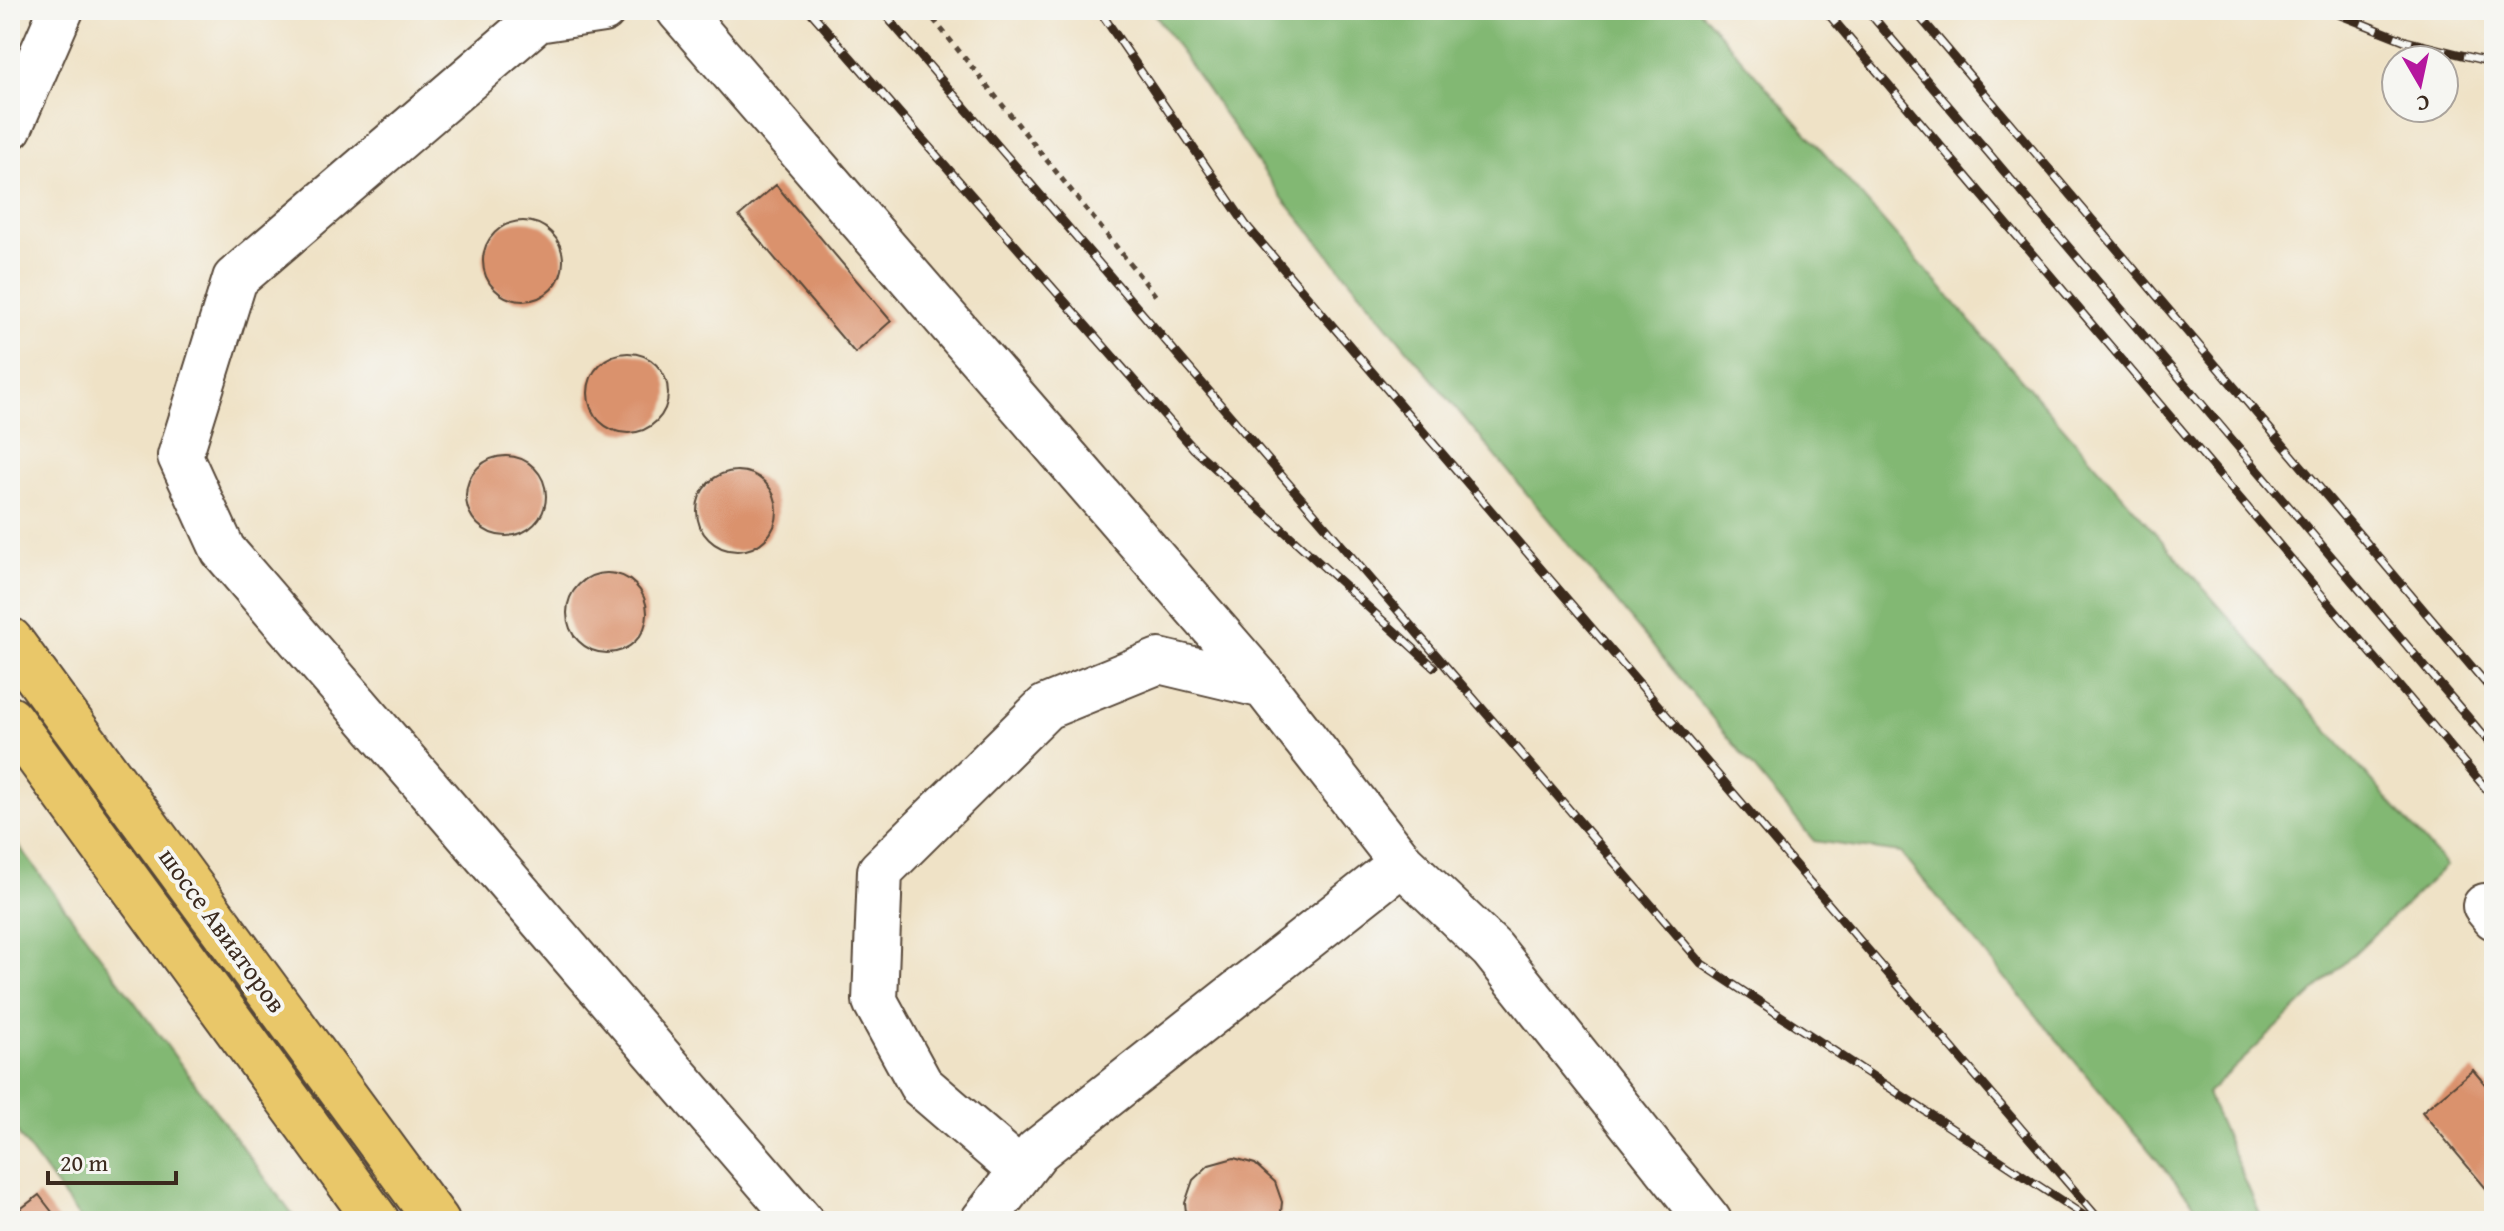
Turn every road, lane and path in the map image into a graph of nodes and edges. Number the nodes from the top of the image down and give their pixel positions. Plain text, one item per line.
1 (61, 10) edge
2 (603, 10) edge
3 (679, 10) edge
4 (926, 10) edge
5 (10, 127) edge
6 (1156, 296) dead end
7 (10, 640) edge
8 (1264, 686) junction
9 (10, 719) edge
10 (1402, 863) junction
11 (1021, 1171) junction
12 (986, 1220) edge
13 (377, 1221) edge
14 (437, 1221) edge
15 (801, 1221) edge
16 (1709, 1221) edge

1 - 5 lane
2 - 15 lane
3 - 8 lane
4 - 6 path
7 - 14 main road, шоссе Авиаторов
8 - 10 lane
8 - 11 lane
9 - 13 main road, шоссе Авиаторов
10 - 11 lane
10 - 16 lane
11 - 12 lane

